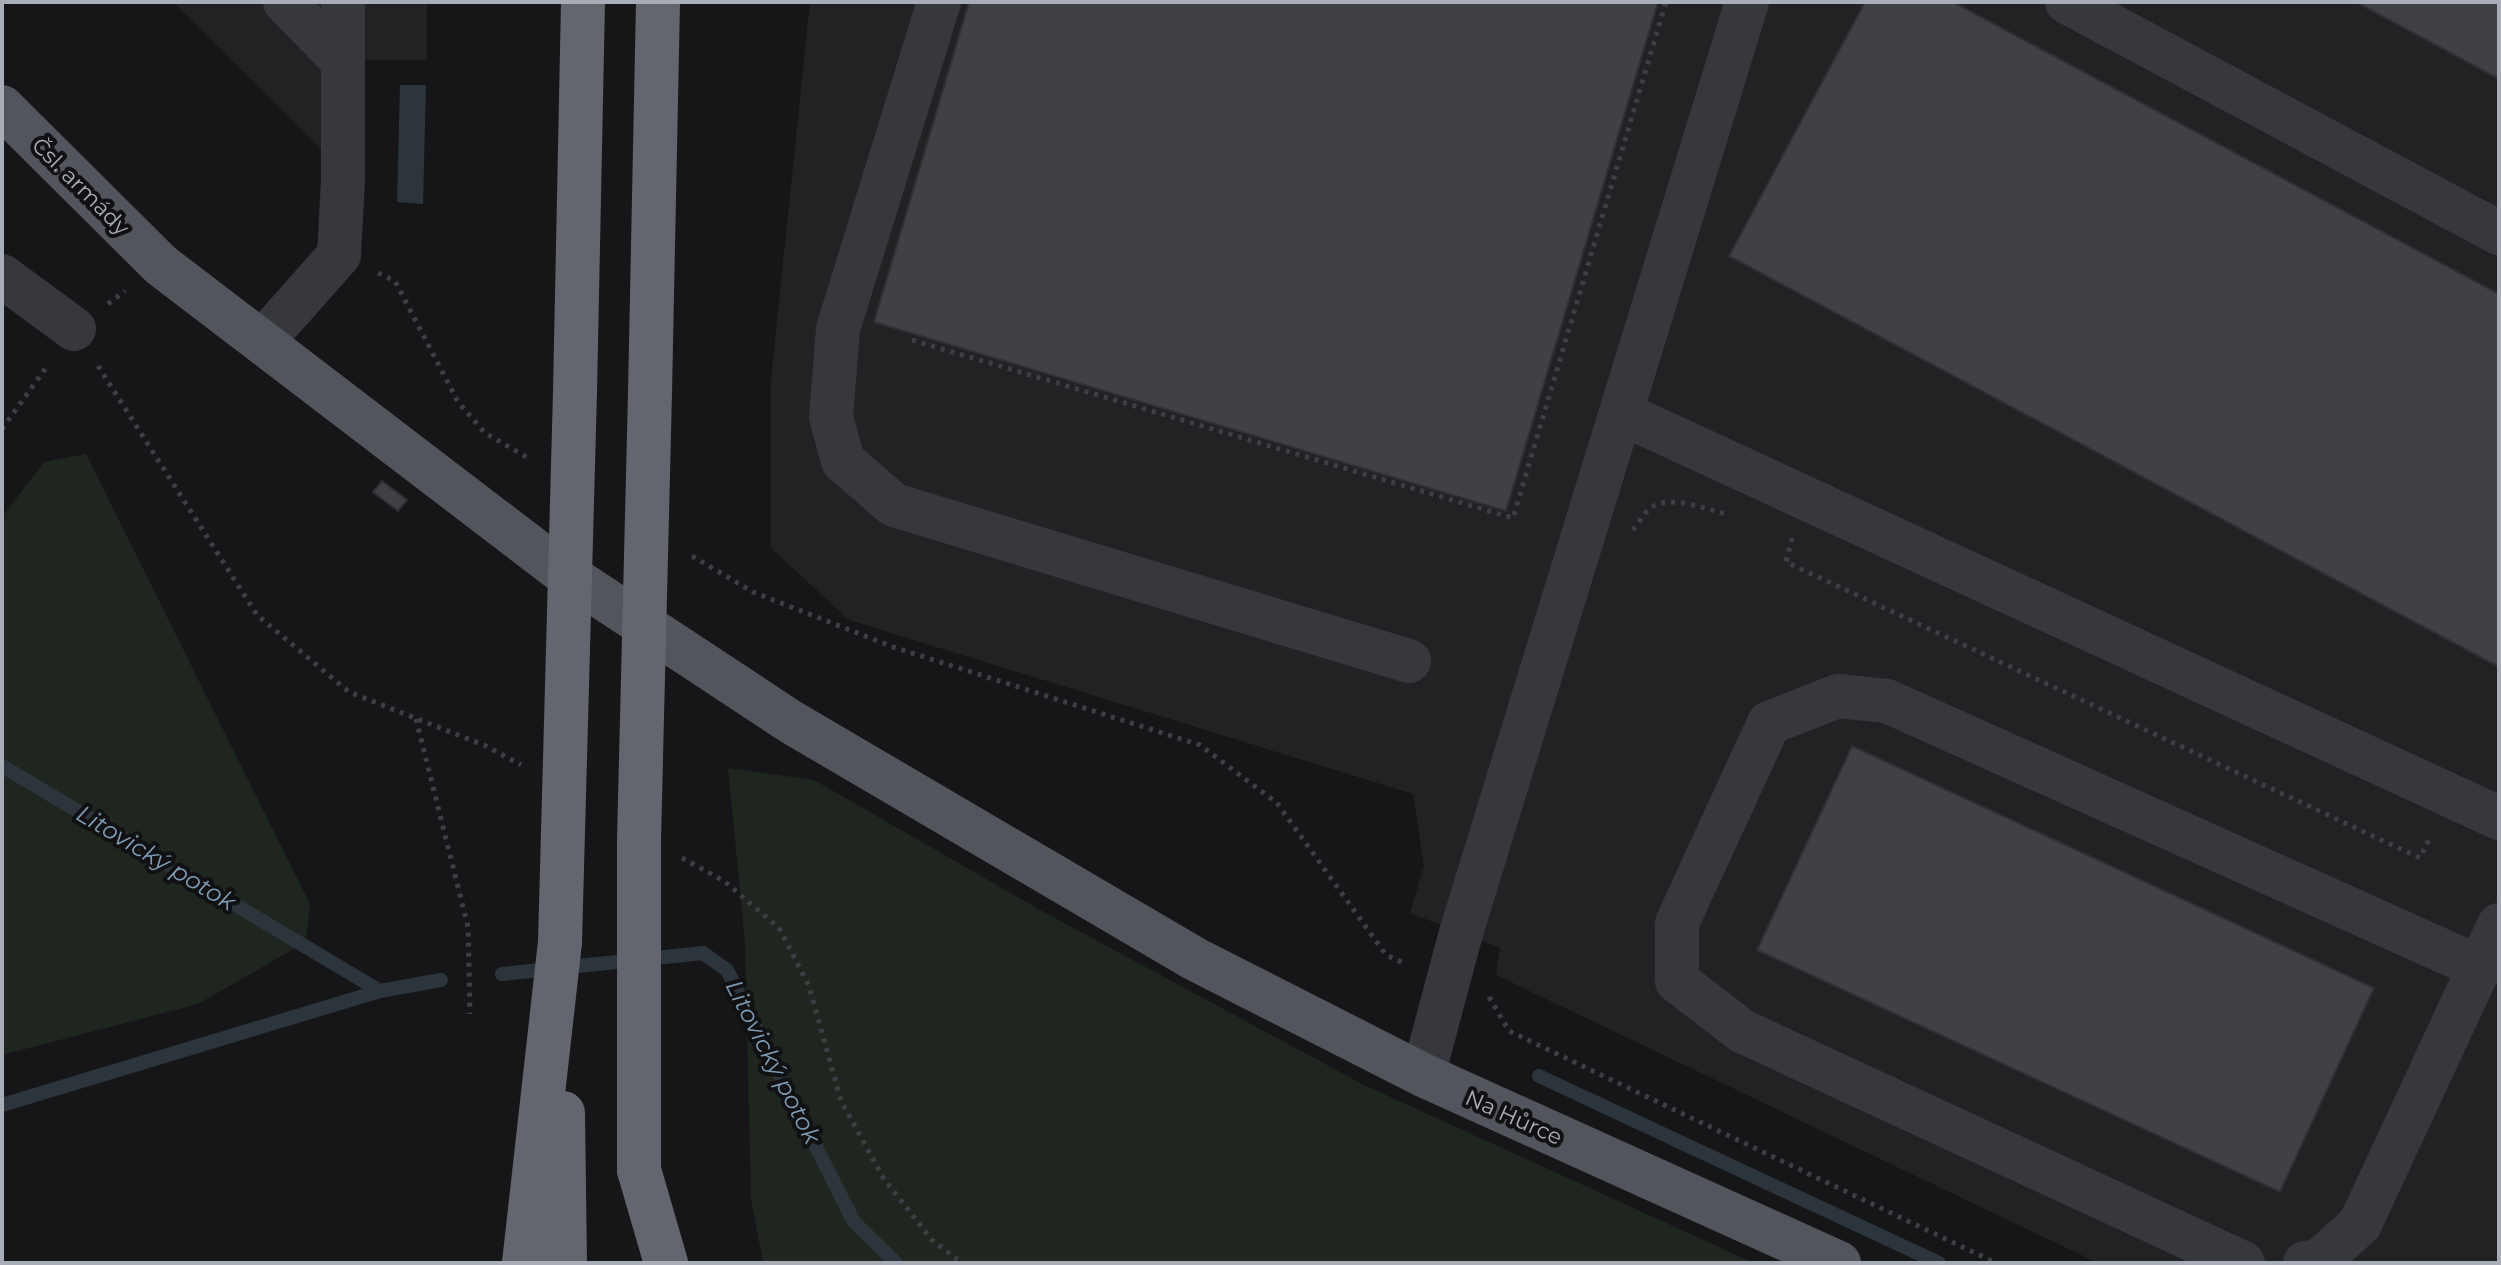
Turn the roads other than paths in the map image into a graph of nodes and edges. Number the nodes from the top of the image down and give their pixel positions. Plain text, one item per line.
1 (285, 2) edge
2 (343, 2) edge
3 (583, 2) edge
4 (658, 2) edge
5 (939, 2) edge
6 (1747, 2) edge
7 (2067, 2) edge
8 (343, 61) junction
9 (2, 107) edge
10 (2499, 233) edge
11 (2, 276) edge
12 (74, 329) dead end
13 (262, 342) junction
14 (1621, 413) junction
15 (1409, 661) dead end
16 (2499, 818) edge
17 (2499, 925) edge
18 (2481, 968) junction
19 (1423, 1075) junction
20 (549, 1168) junction
21 (639, 1170) junction
22 (524, 1263) edge
23 (565, 1263) edge
24 (640, 1263) edge
25 (666, 1263) edge
26 (1839, 1263) edge
27 (2243, 1263) edge
28 (2305, 1263) edge

1 - 8 lane
2 - 8 lane
3 - 20 highway, bridge
4 - 21 highway, bridge
5 - 15 lane
6 - 14 lane
7 - 10 lane
8 - 13 lane
9 - 13 main road, Čsl. armády
11 - 12 lane
13 - 19 main road, Na Hůrce
14 - 16 lane
14 - 19 lane
17 - 18 lane
18 - 27 lane
18 - 28 lane
19 - 26 main road, Na Hůrce
20 - 22 highway
20 - 23 highway
21 - 24 highway
21 - 25 highway

